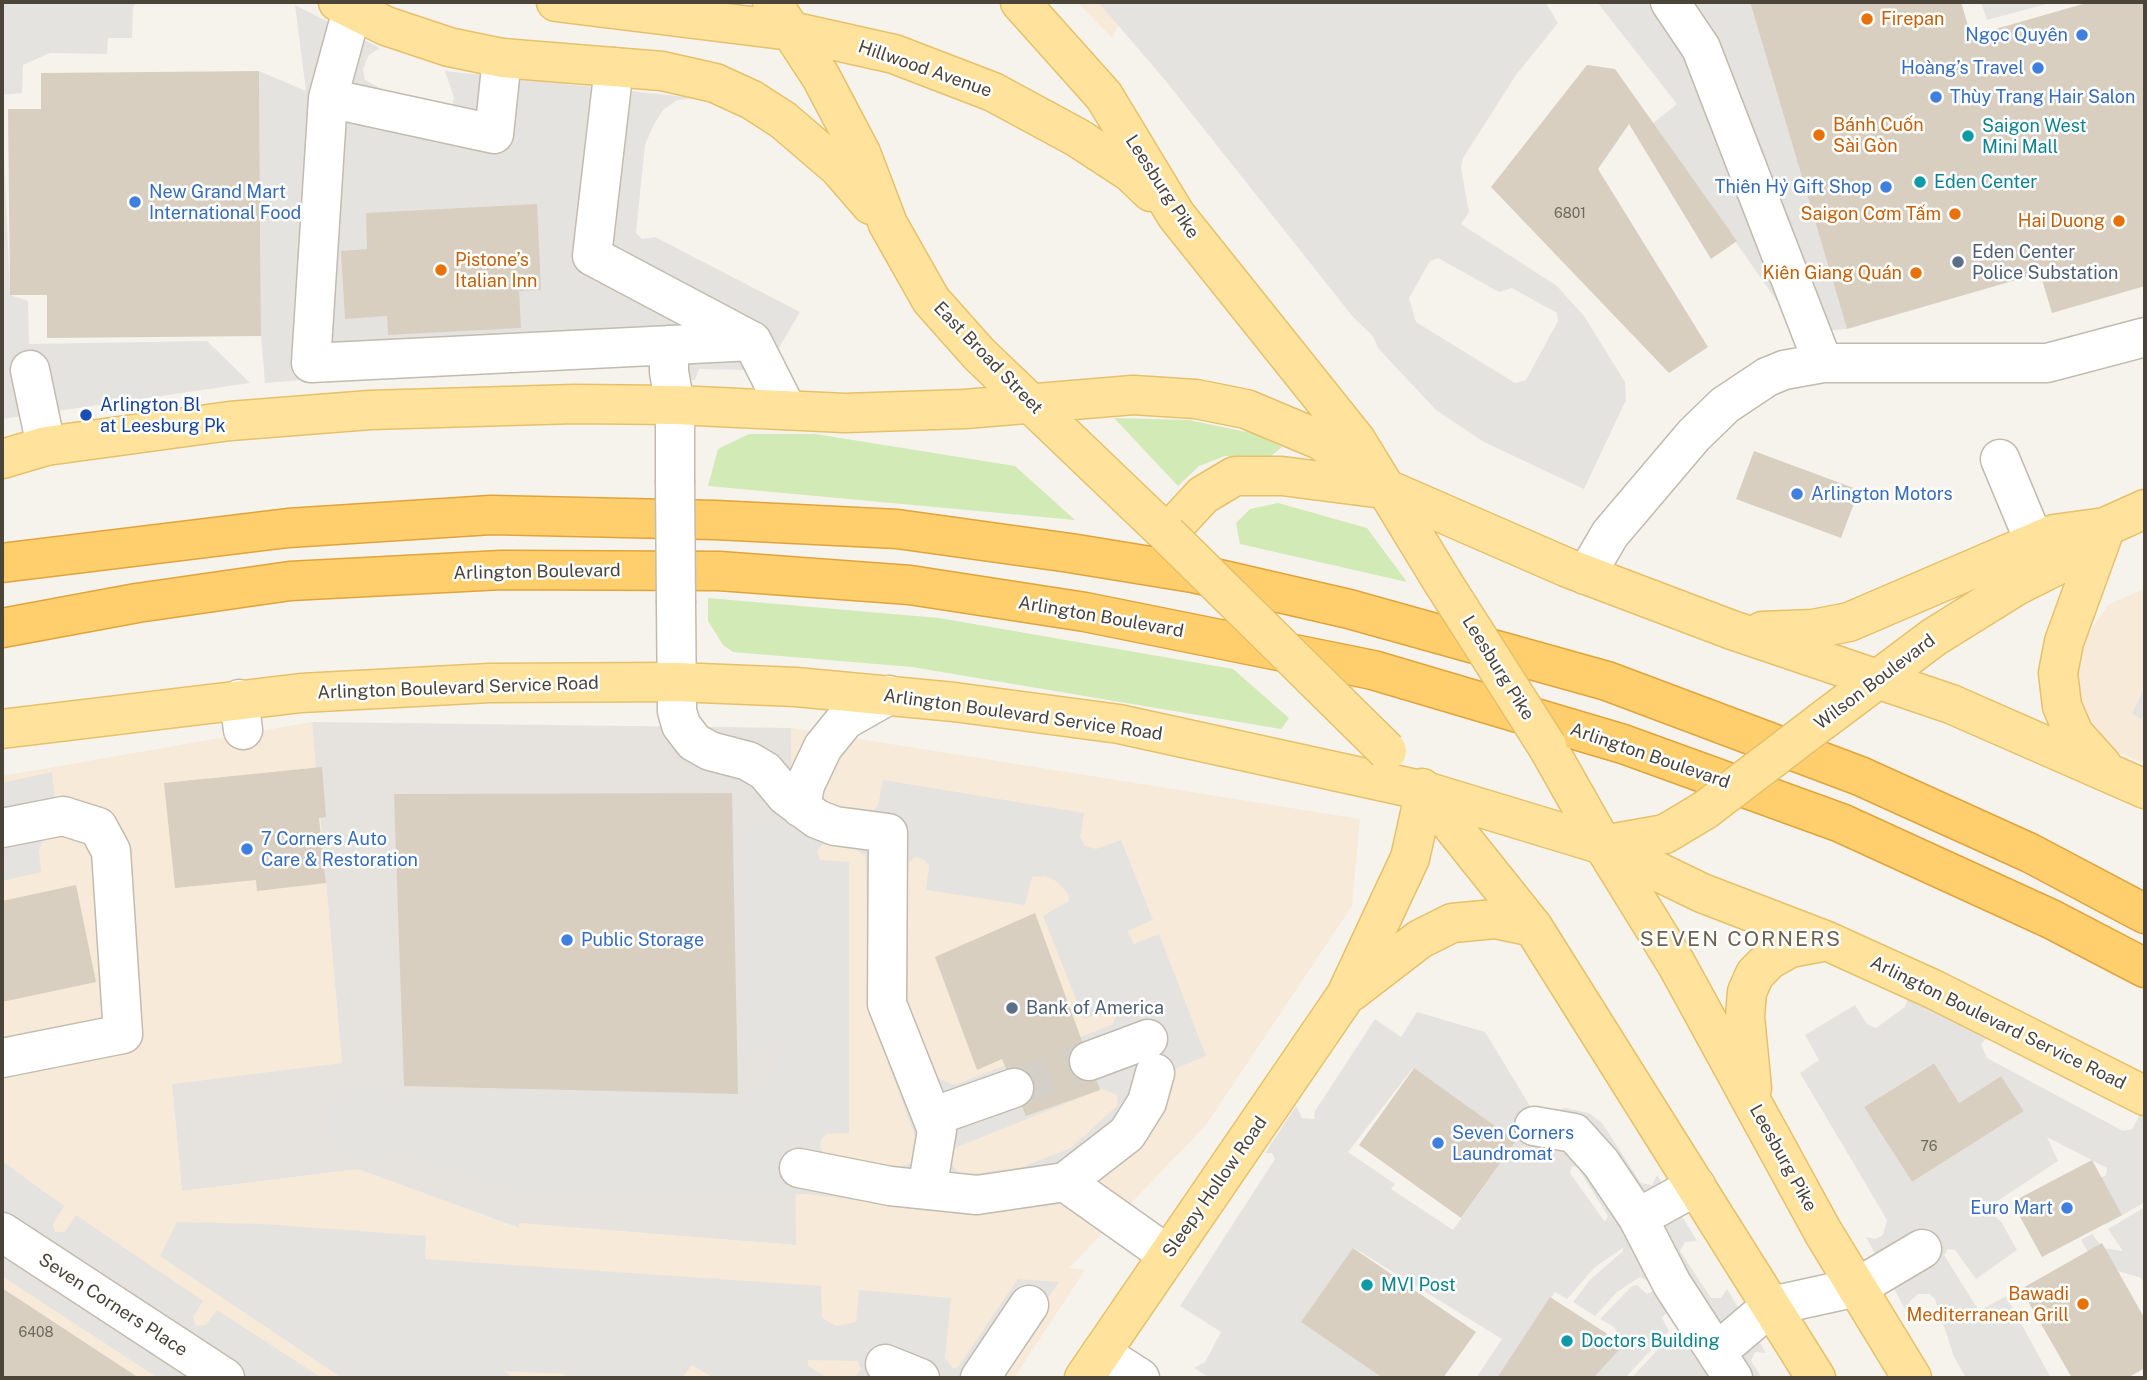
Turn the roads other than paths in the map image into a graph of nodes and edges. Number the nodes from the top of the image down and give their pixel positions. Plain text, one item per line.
1 (556, 2) edge
2 (1020, 2) edge
3 (1670, 2) edge
4 (345, 6) edge
5 (781, 16) edge
6 (502, 58) junction
7 (614, 67) junction
8 (328, 99) junction
9 (1176, 215) junction
10 (888, 224) junction
11 (2145, 337) edge
12 (751, 341) junction
13 (669, 345) junction
14 (311, 363) junction
15 (1823, 363) junction
16 (30, 370) dead end
17 (1031, 403) junction
18 (675, 405) junction
19 (787, 410) junction
20 (321, 414) junction
21 (17, 452) edge
22 (2000, 459) dead end
23 (1389, 490) junction
24 (2145, 509) edge
25 (2105, 527) junction
26 (1167, 534) junction
27 (2035, 543) junction
28 (2, 563) edge
29 (1586, 575) junction
30 (2, 628) edge
31 (1732, 630) junction
32 (1879, 677) junction
33 (676, 682) junction
34 (889, 695) junction
35 (2, 729) edge
36 (2109, 772) junction
37 (2145, 789) edge
38 (1425, 791) junction
39 (801, 808) junction
40 (2, 828) edge
41 (1603, 845) junction
42 (2145, 914) edge
43 (1533, 927) junction
44 (1827, 941) junction
45 (2145, 968) edge
46 (1346, 995) junction
47 (2, 1058) edge
48 (1089, 1061) tunnel mouth
49 (1014, 1088) tunnel mouth
50 (2145, 1096) edge
51 (1753, 1104) junction
52 (932, 1117) junction
53 (1534, 1126) dead end
54 (799, 1168) dead end
55 (1065, 1182) junction
56 (1696, 1186) junction
57 (927, 1190) junction
58 (1638, 1219) junction
59 (2, 1232) edge
60 (1922, 1249) dead end
61 (1168, 1255) junction
62 (1858, 1287) junction
63 (1029, 1305) dead end
64 (1770, 1306) junction
65 (885, 1364) dead end
66 (1726, 1364) edge
67 (1092, 1365) edge
68 (225, 1378) edge
69 (920, 1378) edge
70 (979, 1378) edge
71 (1140, 1378) edge
72 (1816, 1378) edge
73 (1912, 1378) edge

1 - 5 main road, Hillwood Avenue
2 - 9 main road, Leesburg Pike
3 - 15 street
4 - 6 main road
4 - 8 street
5 - 9 main road, Hillwood Avenue
5 - 10 main road, East Broad Street
6 - 7 main road
6 - 8 street
7 - 10 main road
7 - 12 street
8 - 14 street
9 - 23 main road, Leesburg Pike
10 - 17 main road, East Broad Street
11 - 15 street
12 - 13 street
12 - 19 street
13 - 14 street
13 - 18 street
14 - 20 street
15 - 29 street
16 - 21 street
17 - 19 main road
17 - 23 main road
17 - 26 main road, East Broad Street
18 - 19 main road
18 - 20 main road
18 - 33 street, bridge
20 - 21 main road
22 - 27 street
23 - 26 main road
23 - 29 main road
23 - 41 main road, Leesburg Pike, bridge
24 - 25 main road, Wilson Boulevard
25 - 27 main road
25 - 32 main road, Wilson Boulevard
25 - 36 main road
26 - 38 main road, bridge
27 - 31 main road
28 - 42 highway
29 - 31 main road
30 - 45 highway, Arlington Boulevard
31 - 32 main road
32 - 36 main road
32 - 41 main road, Wilson Boulevard, bridge
33 - 34 main road, Arlington Boulevard Service Road
33 - 35 main road, Arlington Boulevard Service Road
33 - 39 street
34 - 38 main road, Arlington Boulevard Service Road
34 - 39 street
36 - 37 main road
38 - 41 main road, Arlington Boulevard Service Road
38 - 43 main road
38 - 46 main road, Sleepy Hollow Road
39 - 52 street
40 - 47 street
41 - 44 main road, Arlington Boulevard Service Road
41 - 51 main road, Leesburg Pike
43 - 46 main road, Sleepy Hollow Road
43 - 56 main road
44 - 50 main road, Arlington Boulevard Service Road
44 - 51 main road
46 - 61 main road, Sleepy Hollow Road
48 - 55 street
49 - 52 street
51 - 62 main road, Leesburg Pike
52 - 57 street
53 - 58 street
54 - 57 street
55 - 57 street
55 - 61 street
56 - 58 street
56 - 64 main road
58 - 66 street
59 - 68 street, Seven Corners Place
60 - 62 street
61 - 67 main road, Sleepy Hollow Road
62 - 64 street
62 - 73 main road, Leesburg Pike
63 - 70 street
64 - 66 street
64 - 72 main road
65 - 69 street
67 - 71 street

